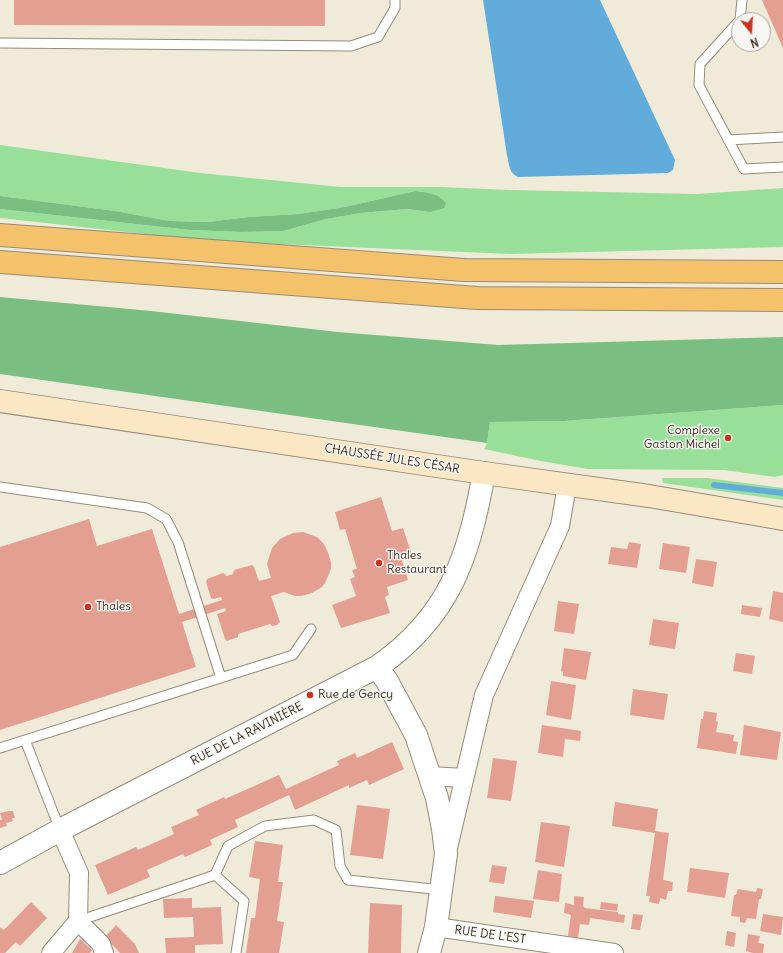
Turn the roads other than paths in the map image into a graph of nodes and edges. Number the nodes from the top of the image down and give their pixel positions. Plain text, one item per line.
1 (395, 0) edge
2 (742, 0) edge
3 (741, 12) edge
4 (731, 31) edge
5 (0, 44) edge
6 (783, 137) edge
7 (728, 140) junction
8 (783, 167) edge
9 (0, 236) edge
10 (0, 262) edge
11 (783, 272) edge
12 (783, 300) edge
13 (0, 400) edge
14 (484, 473) junction
15 (0, 487) edge
16 (565, 497) dead end
17 (783, 518) edge
18 (311, 628) dead end
19 (377, 666) junction
20 (221, 678) junction
21 (25, 740) junction
22 (0, 748) edge
23 (430, 776) junction
24 (464, 778) junction
25 (60, 830) junction
26 (446, 854) junction
27 (0, 863) edge
28 (215, 874) junction
29 (442, 890) junction
30 (78, 921) junction
31 (436, 927) junction
32 (51, 953) edge
33 (104, 953) edge
34 (236, 953) edge
35 (429, 953) edge
36 (614, 953) edge

1 - 5 lane
2 - 3 lane
4 - 7 lane
6 - 7 lane
7 - 8 lane
9 - 11 highway
10 - 12 highway
13 - 14 main road, CHAUSSÉE JULES CÉSAR
14 - 17 main road, CHAUSSÉE JULES CÉSAR
14 - 19 street, RUE DE LA RAVINIÈRE
15 - 20 lane
16 - 24 street
18 - 20 lane
19 - 23 street
19 - 25 street, RUE DE LA RAVINIÈRE
20 - 21 lane
21 - 22 lane
21 - 25 lane
23 - 24 street
23 - 26 street
24 - 26 street
25 - 27 street, RUE DE LA RAVINIÈRE
25 - 30 street
26 - 29 street
28 - 29 lane
28 - 30 lane
28 - 34 lane
29 - 31 street
30 - 32 street
30 - 33 street
31 - 35 street
31 - 36 street, RUE DE L'EST

